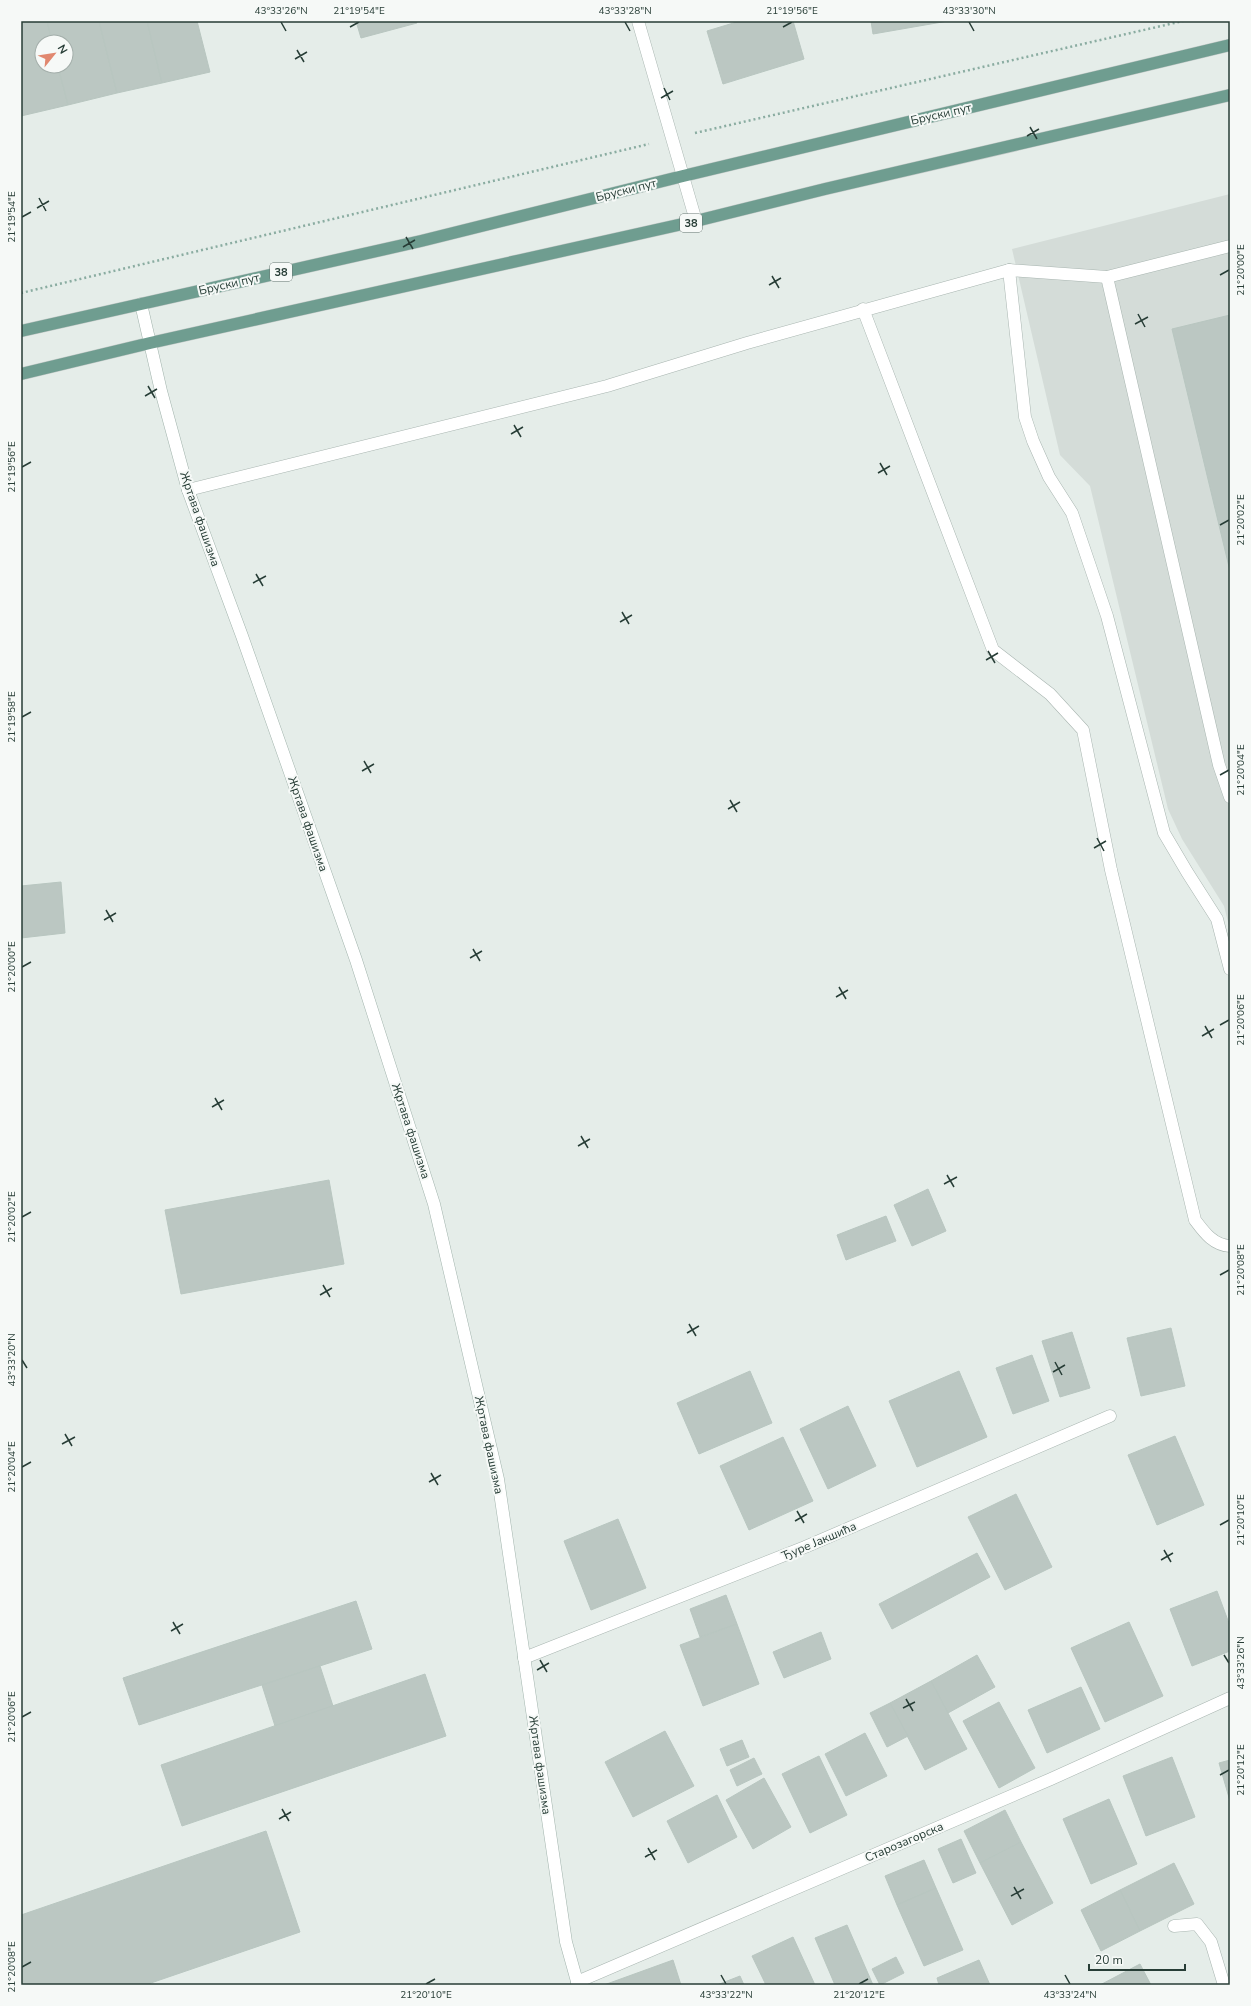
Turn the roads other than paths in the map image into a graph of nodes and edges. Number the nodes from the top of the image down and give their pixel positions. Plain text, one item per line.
1 (638, 21) edge
2 (1230, 45) edge
3 (1230, 95) edge
4 (683, 176) junction
5 (696, 222) junction
6 (1230, 246) edge
7 (1009, 270) junction
8 (1107, 276) junction
9 (140, 304) junction
10 (863, 310) junction
11 (21, 331) edge
12 (150, 343) junction
13 (21, 374) edge
14 (188, 490) junction
15 (1230, 797) edge
16 (1230, 969) edge
17 (1230, 1246) edge
18 (1110, 1416) dead end
19 (524, 1658) junction
20 (1230, 1698) edge
21 (1174, 1926) dead end
22 (577, 1984) edge
23 (1224, 1985) edge

1 - 4 street
2 - 4 main road, Бруски пут / 38
3 - 5 main road, 38
4 - 5 street
4 - 9 main road, Бруски пут / 38
5 - 12 main road, 38
6 - 8 street
7 - 8 street
7 - 10 street
7 - 16 street
8 - 15 street
9 - 11 main road, Бруски пут / 38
9 - 12 street, Жртава фашизма
10 - 14 street
10 - 17 street
12 - 13 main road, 38
12 - 14 street, Жртава фашизма
14 - 19 street, Жртава фашизма
18 - 19 street, Ђуре Јакшића
19 - 22 street, Жртава фашизма
20 - 22 street, Старозагорска
21 - 23 street

